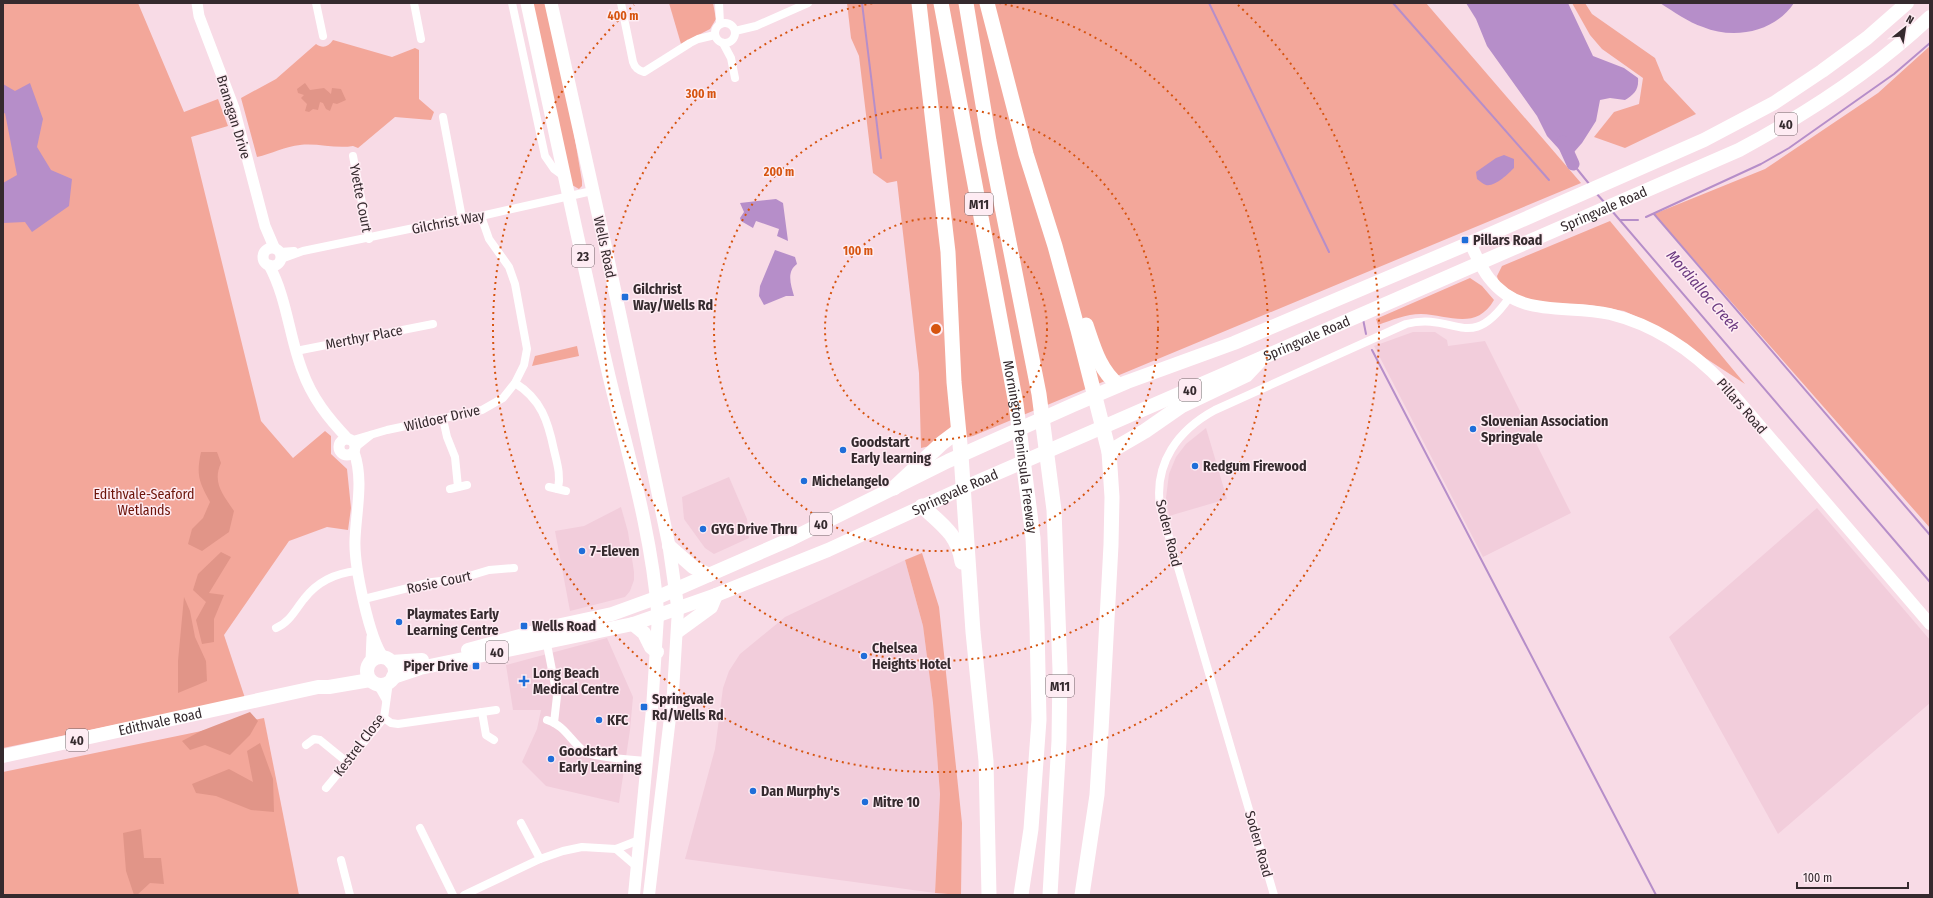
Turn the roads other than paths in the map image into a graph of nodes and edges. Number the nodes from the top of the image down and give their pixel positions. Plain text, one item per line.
1 (316, 3) edge
2 (414, 3) edge
3 (512, 3) edge
4 (527, 3) edge
5 (551, 3) edge
6 (621, 3) edge
7 (808, 3) edge
8 (920, 3) edge
9 (941, 3) edge
10 (966, 3) edge
11 (987, 3) edge
12 (1907, 3) edge
13 (196, 6) edge
14 (719, 6) edge
15 (1930, 17) edge
16 (729, 23) junction
17 (720, 24) junction
18 (735, 31) junction
19 (715, 35) junction
20 (323, 36) dead end
21 (421, 39) dead end
22 (732, 41) junction
23 (723, 43) junction
24 (731, 58) junction
25 (735, 78) dead end
26 (443, 117) dead end
27 (353, 156) dead end
28 (565, 177) junction
29 (592, 191) junction
30 (569, 196) junction
31 (481, 216) junction
32 (462, 218) junction
33 (369, 239) junction
34 (1470, 243) junction
35 (1055, 246) junction
36 (275, 256) junction
37 (1480, 263) junction
38 (1509, 298) junction
39 (433, 324) dead end
40 (296, 351) junction
41 (1262, 359) junction
42 (515, 382) junction
43 (1118, 385) junction
44 (1095, 396) junction
45 (443, 419) junction
46 (1102, 428) junction
47 (958, 431) junction
48 (349, 446) junction
49 (1109, 452) junction
50 (961, 455) junction
51 (467, 485) dead end
52 (549, 487) dead end
53 (894, 488) junction
54 (963, 488) junction
55 (922, 506) junction
56 (670, 546) junction
57 (514, 568) dead end
58 (357, 571) junction
59 (709, 576) junction
60 (677, 589) junction
61 (716, 596) junction
62 (656, 598) junction
63 (364, 599) junction
64 (678, 609) junction
65 (658, 616) junction
66 (633, 624) junction
67 (1930, 624) edge
68 (276, 628) dead end
69 (678, 631) junction
70 (973, 632) junction
71 (545, 636) junction
72 (657, 652) junction
73 (380, 671) junction
74 (496, 710) dead end
75 (482, 712) junction
76 (384, 718) junction
77 (494, 740) dead end
78 (306, 745) dead end
79 (3, 756) edge
80 (647, 761) junction
81 (347, 762) junction
82 (326, 788) dead end
83 (521, 823) dead end
84 (420, 828) dead end
85 (639, 840) junction
86 (616, 849) junction
87 (540, 859) junction
88 (341, 860) dead end
89 (637, 867) junction
90 (350, 895) edge
91 (453, 895) edge
92 (464, 895) edge
93 (634, 895) edge
94 (649, 895) edge
95 (989, 895) edge
96 (1022, 895) edge
97 (1050, 895) edge
98 (1082, 895) edge
99 (1274, 895) edge

1 - 20 street
2 - 21 street
3 - 28 street
4 - 28 main road, Wells Road / 23
5 - 29 main road, Wells Road / 23
6 - 19 street
7 - 18 street
8 - 47 highway
9 - 96 highway, Mornington Peninsula Freeway / M11
10 - 97 highway, Mornington Peninsula Freeway / M11
11 - 35 highway
12 - 34 highway, Springvale Road / 40
13 - 36 street, Branagan Drive
14 - 16 street
14 - 17 street
15 - 37 highway, Springvale Road / 40
16 - 17 street
16 - 18 street
17 - 19 street
18 - 22 street
19 - 23 street
22 - 23 street
22 - 24 street
23 - 24 street
24 - 25 street
26 - 32 street
27 - 33 street, Yvette Court
28 - 30 main road, Wells Road / 23
29 - 30 street, Gilchrist Way
29 - 56 main road, Wells Road / 23
30 - 31 street, Gilchrist Way
30 - 62 main road, Wells Road / 23
31 - 32 street, Gilchrist Way
31 - 42 street, Wildoer Drive
32 - 33 street, Gilchrist Way
33 - 36 street, Gilchrist Way
34 - 37 main road, Pillars Road
34 - 43 highway, Springvale Road / 40
35 - 43 highway
35 - 44 highway
36 - 40 street, Branagan Drive
37 - 38 main road, Pillars Road
37 - 41 highway, Springvale Road / 40
38 - 67 main road, Pillars Road
38 - 99 street, Soden Road
39 - 40 street, Merthyr Place
40 - 48 street, Branagan Drive
41 - 46 highway, Springvale Road / 40
41 - 49 highway
42 - 45 street, Wildoer Drive
42 - 52 street
43 - 44 highway, Springvale Road / 40
44 - 46 highway
44 - 50 highway, Springvale Road / 40
45 - 48 street, Wildoer Drive
45 - 51 street
46 - 49 highway
46 - 54 highway, Springvale Road / 40
47 - 50 highway
47 - 53 highway
48 - 58 street, Branagan Drive
49 - 98 highway
50 - 53 highway, Springvale Road / 40
50 - 54 highway
53 - 59 highway, Springvale Road / 40
54 - 55 highway, Springvale Road / 40
54 - 70 highway
55 - 61 highway, Springvale Road / 40
55 - 70 highway
56 - 59 highway
56 - 60 main road, Wells Road / 23
57 - 63 street, Rosie Court
58 - 63 street, Branagan Drive
58 - 68 street
59 - 60 highway, Springvale Road / 40
60 - 62 highway, Springvale Road / 40
60 - 64 main road, Wells Road / 23
61 - 64 highway, Springvale Road / 40
61 - 69 highway
62 - 65 main road, Wells Road / 23
62 - 71 highway, Edithvale Road / 40
63 - 73 street, Branagan Drive
64 - 65 highway, Springvale Road / 40
64 - 69 main road, Wells Road
65 - 66 highway, Edithvale Road / 40
65 - 72 main road, Wells Road
66 - 71 highway, Edithvale Road / 40
66 - 72 highway
69 - 94 main road, Wells Road
70 - 95 highway
71 - 73 highway, Edithvale Road / 40
71 - 80 street
72 - 80 main road, Wells Road
73 - 76 street, Kestrel Close
73 - 79 highway, Edithvale Road / 40
74 - 75 street
75 - 76 street
75 - 77 street
76 - 81 street, Kestrel Close
78 - 81 street
80 - 85 main road, Wells Road
81 - 82 street, Kestrel Close
83 - 87 street
84 - 91 street
85 - 86 street
85 - 89 main road, Wells Road
86 - 87 street
86 - 89 street
87 - 92 street
88 - 90 street
89 - 93 main road, Wells Road

